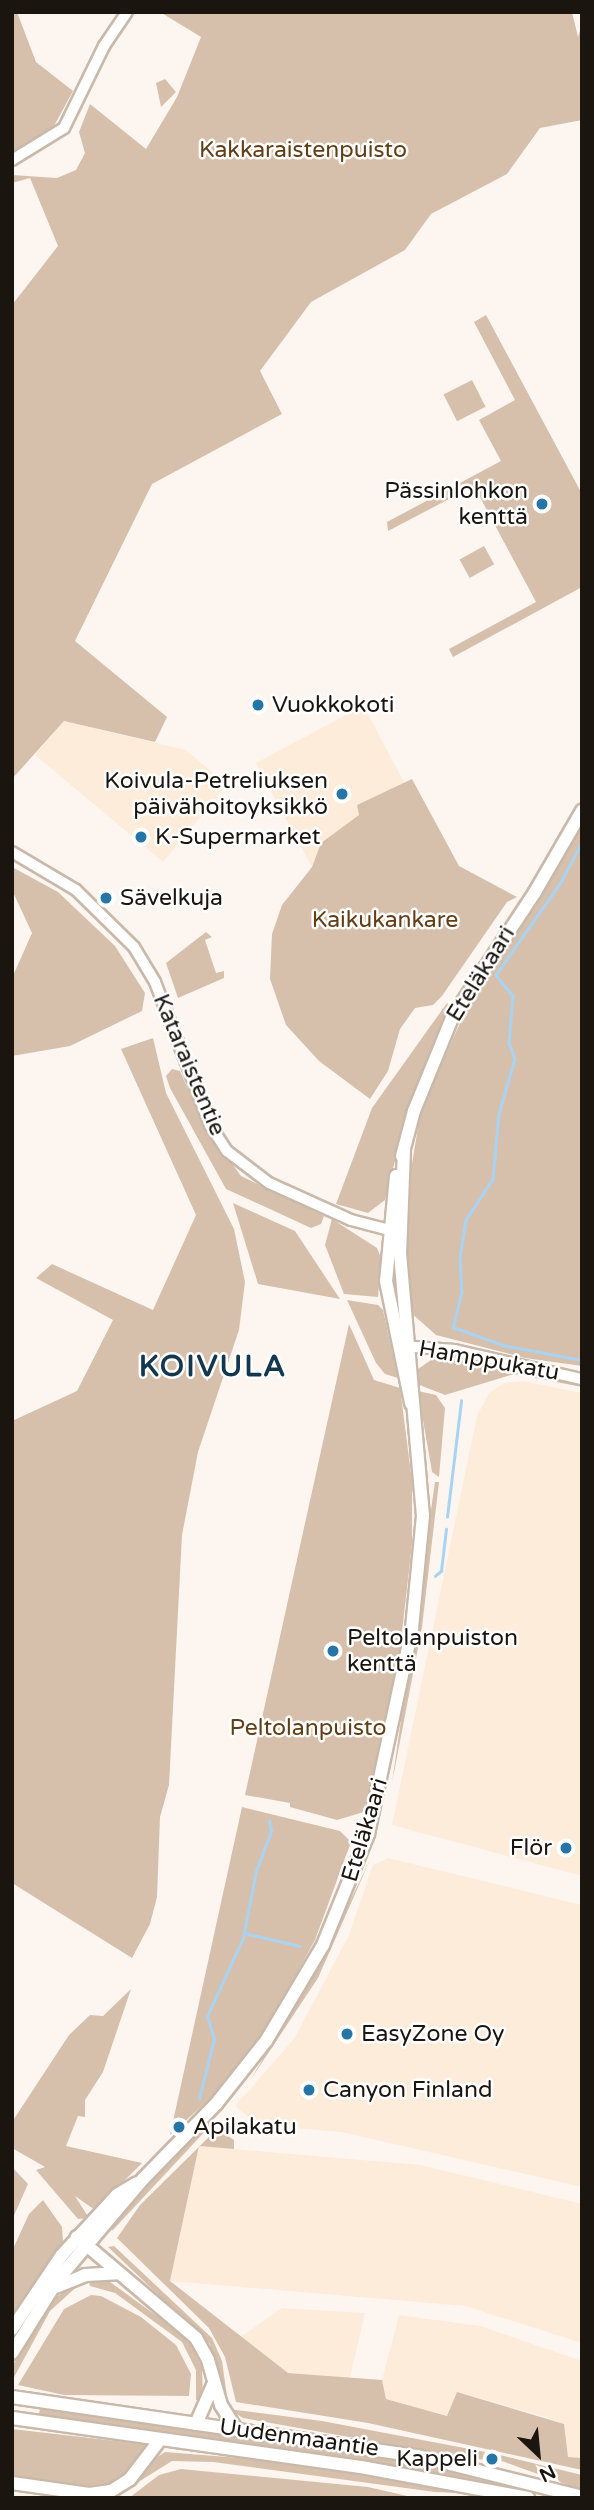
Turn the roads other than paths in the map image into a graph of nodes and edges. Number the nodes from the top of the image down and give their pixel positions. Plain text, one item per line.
1 (127, 12) edge
2 (12, 160) edge
3 (582, 811) edge
4 (12, 852) edge
5 (393, 1232) junction
6 (403, 1346) junction
7 (582, 1379) edge
8 (82, 2242) junction
9 (118, 2273) junction
10 (50, 2291) junction
11 (12, 2329) edge
12 (12, 2353) edge
13 (213, 2385) junction
14 (12, 2397) edge
15 (12, 2418) edge
16 (196, 2424) junction
17 (236, 2429) junction
18 (159, 2441) junction
19 (12, 2483) edge
20 (582, 2497) edge
21 (528, 2498) edge

1 - 2 street
3 - 5 main road, Eteläkaari
4 - 5 street, Kataraistentie
5 - 6 main road, Eteläkaari
6 - 7 street, Hamppukatu
6 - 8 main road, Eteläkaari
8 - 9 main road
8 - 10 main road, Eteläkaari
8 - 11 main road, Eteläkaari
9 - 10 main road
9 - 13 main road
10 - 12 main road, Eteläkaari
13 - 16 main road
13 - 17 main road
14 - 16 main road, Uudenmaantie
15 - 18 main road, Uudenmaantie
16 - 17 main road, Uudenmaantie
17 - 20 main road, Uudenmaantie
18 - 19 main road
18 - 21 main road, Uudenmaantie

